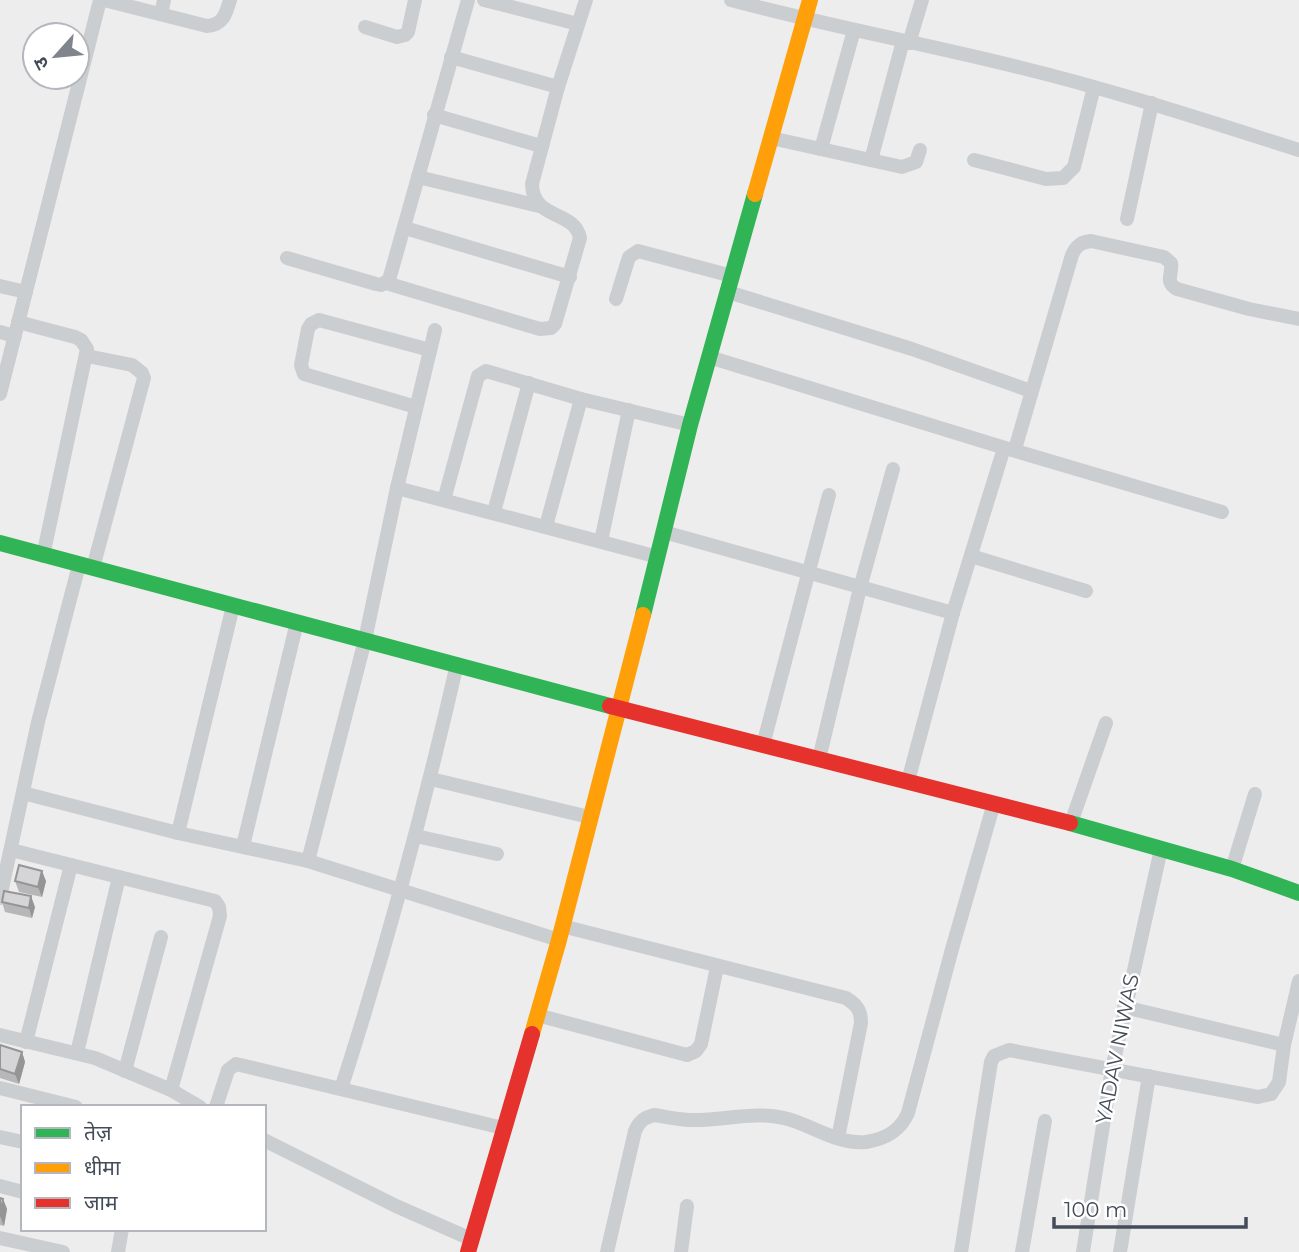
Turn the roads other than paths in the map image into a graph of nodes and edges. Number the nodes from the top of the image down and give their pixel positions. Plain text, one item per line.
1 (102, 0) edge
2 (230, 0) edge
3 (415, 0) edge
4 (468, 0) edge
5 (484, 0) edge
6 (586, 0) edge
7 (731, 0) edge
8 (810, 0) edge
9 (922, 0) edge
10 (162, 7) edge
11 (805, 20) junction
12 (578, 24) junction
13 (365, 27) dead end
14 (853, 30) junction
15 (906, 42) junction
16 (451, 57) junction
17 (558, 87) junction
18 (1094, 88) junction
19 (1152, 103) junction
20 (434, 115) junction
21 (771, 138) junction
22 (541, 146) junction
23 (821, 149) junction
24 (919, 150) dead end
25 (1299, 150) edge
26 (871, 160) junction
27 (974, 160) dead end
28 (418, 177) junction
29 (539, 206) junction
30 (1128, 219) dead end
31 (405, 228) junction
32 (287, 258) dead end
33 (570, 277) junction
34 (386, 283) junction
35 (730, 284) junction
36 (0, 286) edge
37 (26, 292) junction
38 (617, 299) dead end
39 (1299, 319) edge
40 (11, 330) edge
41 (435, 330) dead end
42 (430, 351) junction
43 (87, 356) junction
44 (709, 357) junction
45 (529, 383) junction
46 (1031, 391) junction
47 (0, 394) edge
48 (581, 399) junction
49 (416, 407) junction
50 (629, 411) junction
51 (690, 425) junction
52 (1010, 449) junction
53 (893, 469) dead end
54 (397, 488) junction
55 (829, 495) dead end
56 (444, 500) junction
57 (494, 512) junction
58 (1222, 512) dead end
59 (546, 526) junction
60 (664, 532) junction
61 (601, 541) junction
62 (0, 543) edge
63 (43, 556) junction
64 (971, 556) junction
65 (658, 557) junction
66 (86, 567) junction
67 (808, 571) junction
68 (860, 588) junction
69 (1086, 591) dead end
70 (233, 606) junction
71 (953, 612) junction
72 (297, 622) junction
73 (365, 640) junction
74 (457, 664) junction
75 (618, 708) junction
76 (1106, 723) dead end
77 (764, 746) junction
78 (819, 759) junction
79 (431, 779) junction
80 (908, 781) junction
81 (23, 793) junction
82 (1255, 794) dead end
83 (994, 803) junction
84 (589, 817) junction
85 (1071, 823) junction
86 (178, 833) junction
87 (416, 836) junction
88 (243, 846) junction
89 (1161, 849) junction
90 (10, 850) junction
91 (497, 853) dead end
92 (308, 861) junction
93 (71, 865) junction
94 (1233, 869) junction
95 (119, 877) junction
96 (400, 888) junction
97 (1299, 893) edge
98 (0, 898) edge
99 (561, 933) junction
100 (161, 937) dead end
101 (718, 967) junction
102 (1299, 981) edge
103 (1125, 1007) junction
104 (537, 1015) junction
105 (0, 1035) edge
106 (26, 1042) junction
107 (1284, 1045) junction
108 (77, 1053) junction
109 (1112, 1069) junction
110 (125, 1070) junction
111 (1149, 1076) junction
112 (0, 1088) edge
113 (341, 1089) junction
114 (171, 1090) junction
115 (68, 1105) edge
116 (197, 1105) edge
117 (217, 1105) edge
118 (1045, 1121) dead end
119 (503, 1128) junction
120 (0, 1137) edge
121 (838, 1138) junction
122 (266, 1141) edge
123 (21, 1142) edge
124 (0, 1186) edge
125 (21, 1191) edge
126 (687, 1206) dead end
127 (122, 1231) edge
128 (0, 1238) edge
129 (470, 1245) edge
130 (63, 1252) edge
131 (118, 1252) edge
132 (607, 1252) edge
133 (681, 1252) edge
134 (961, 1252) edge
135 (1022, 1252) edge
136 (1083, 1252) edge
137 (1120, 1252) edge

1 - 10 street
1 - 37 street
2 - 10 street
3 - 13 street
4 - 16 street
5 - 12 street
6 - 12 street
7 - 11 street
8 - 11 street
9 - 15 street
11 - 14 street
11 - 21 street
12 - 17 street
14 - 15 street
14 - 23 street
15 - 18 street
15 - 26 street
16 - 17 street
16 - 20 street
17 - 22 street
18 - 19 street
18 - 27 street
19 - 25 street
19 - 30 street
20 - 22 street
20 - 28 street
21 - 23 street
21 - 35 street
22 - 29 street
23 - 26 street
24 - 26 street
28 - 29 street
28 - 31 street
29 - 33 street
31 - 33 street
31 - 34 street
32 - 34 street
33 - 34 street
35 - 38 street
35 - 44 street
35 - 46 street
36 - 37 street
37 - 40 street
39 - 46 street
40 - 43 street
40 - 47 street
41 - 42 street
42 - 49 street
42 - 49 street
43 - 63 street
43 - 66 street
44 - 51 street
44 - 52 street
45 - 48 street
45 - 56 street
45 - 57 street
46 - 52 street
48 - 50 street
48 - 59 street
49 - 54 street
50 - 51 street
50 - 61 street
51 - 60 street
52 - 58 street
52 - 64 street
53 - 68 street
54 - 56 street
54 - 73 street
55 - 67 street
56 - 57 street
57 - 59 street
59 - 61 street
60 - 65 street
60 - 67 street
61 - 65 street
62 - 63 street
63 - 66 street
64 - 69 street
64 - 71 street
65 - 75 street
66 - 70 street
66 - 81 street
67 - 68 street
67 - 77 street
68 - 71 street
68 - 78 street
70 - 72 street
70 - 86 street
71 - 80 street
72 - 73 street
72 - 88 street
73 - 74 street
73 - 92 street
74 - 75 street
74 - 79 street
75 - 77 street
75 - 84 street
76 - 85 street
77 - 78 street
78 - 80 street
79 - 84 street
79 - 87 street
80 - 83 street
81 - 86 street
81 - 90 street
82 - 94 street
83 - 85 street
83 - 121 street
84 - 99 street
85 - 89 street
86 - 88 street
87 - 91 street
87 - 96 street
88 - 92 street
89 - 94 street
89 - 103 street, YADAV NIWAS
90 - 93 street
90 - 98 street
92 - 96 street
93 - 95 street
93 - 106 street
94 - 97 street
95 - 108 street
95 - 114 street
96 - 99 street
96 - 113 street
99 - 101 street
99 - 104 street
100 - 110 street
101 - 104 street
101 - 121 street
102 - 107 street
103 - 107 street
103 - 109 street, YADAV NIWAS
104 - 119 street
105 - 106 street
106 - 108 street
107 - 111 street
108 - 110 street
109 - 111 street
109 - 134 street
109 - 136 street, YADAV NIWAS
110 - 114 street
111 - 137 street
112 - 115 street
113 - 117 street
113 - 119 street
114 - 116 street
118 - 135 street
119 - 129 street
120 - 123 street
121 - 132 street
122 - 129 street
124 - 125 street
126 - 133 street
127 - 131 street
128 - 130 street

